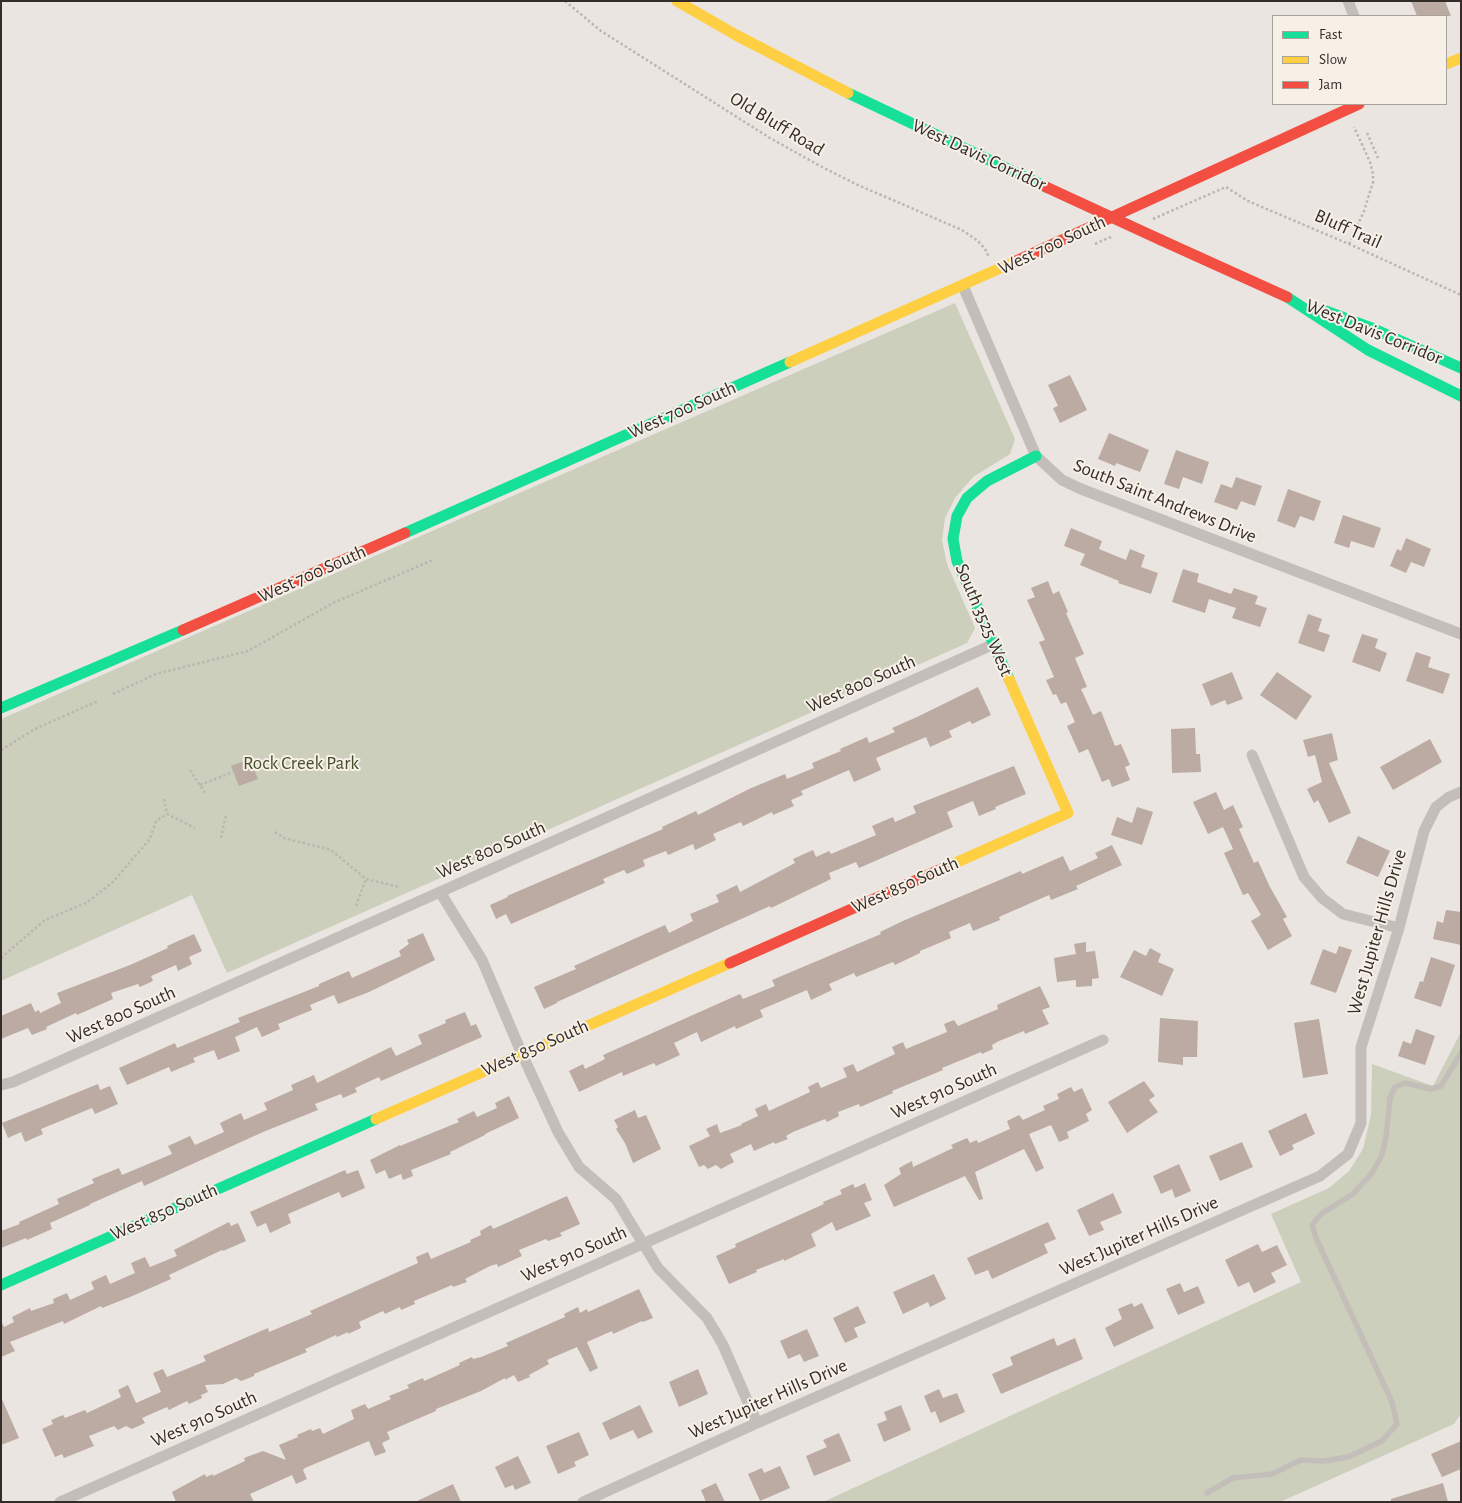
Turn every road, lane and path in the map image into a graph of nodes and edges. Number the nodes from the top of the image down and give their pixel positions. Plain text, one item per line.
1 (565, 1) edge
2 (677, 1) edge
3 (1348, 1) edge
4 (1354, 15) edge
5 (1461, 58) edge
6 (1447, 64) edge
7 (1357, 105) edge
8 (1354, 127) dead end
9 (1367, 133) dead end
10 (1378, 158) dead end
11 (1226, 187) dead end
12 (1349, 244) junction
13 (985, 249) dead end
14 (963, 286) junction
15 (1461, 295) edge
16 (1287, 297) junction
17 (1461, 368) edge
18 (1461, 396) edge
19 (1036, 456) junction
20 (434, 560) dead end
21 (1461, 634) edge
22 (994, 644) junction
23 (113, 694) dead end
24 (98, 701) dead end
25 (1, 708) edge
26 (1, 750) edge
27 (1252, 755) dead end
28 (274, 756) dead end
29 (252, 765) dead end
30 (190, 770) dead end
31 (233, 772) dead end
32 (200, 785) junction
33 (1461, 792) edge
34 (206, 794) dead end
35 (164, 799) dead end
36 (1068, 813) joint
37 (167, 814) junction
38 (226, 815) dead end
39 (195, 828) dead end
40 (275, 832) dead end
41 (221, 838) dead end
42 (366, 878) junction
43 (399, 887) dead end
44 (440, 892) junction
45 (356, 906) dead end
46 (1399, 928) junction
47 (1, 958) edge
48 (1103, 1040) dead end
49 (1461, 1053) edge
50 (522, 1054) junction
51 (1, 1085) edge
52 (643, 1243) junction
53 (1, 1285) edge
54 (756, 1423) junction
55 (1207, 1493) dead end
56 (60, 1502) edge
57 (583, 1502) edge

1 - 13 path, Old Bluff Road
2 - 16 main road, West Davis Corridor, bridge
3 - 4 street
5 - 6 main road
7 - 14 main road, West 700 South
8 - 12 path
9 - 10 path
11 - 12 path, Bluff Trail
12 - 15 path, Bluff Trail
14 - 19 street, South Saint Andrews Drive
14 - 25 main road, West 700 South
16 - 17 main road, West Davis Corridor
16 - 18 main road, West Davis Corridor
19 - 21 street, South Saint Andrews Drive
19 - 22 main road, South 3525 West
20 - 23 path
22 - 36 main road, South 3525 West
22 - 44 street, West 800 South
24 - 26 path
27 - 46 street
28 - 29 path
30 - 32 path
31 - 32 path
32 - 34 path
33 - 46 street, West Jupiter Hills Drive
35 - 37 path
36 - 50 main road, West 850 South
37 - 39 path
37 - 47 path
38 - 41 path
40 - 42 path
42 - 43 path
42 - 45 path
44 - 50 street
44 - 51 street, West 800 South
46 - 54 street, West Jupiter Hills Drive
48 - 52 street, West 910 South
49 - 55 lane
50 - 52 street
50 - 53 main road, West 850 South
52 - 54 street
52 - 56 street, West 910 South
54 - 57 street, West Jupiter Hills Drive

